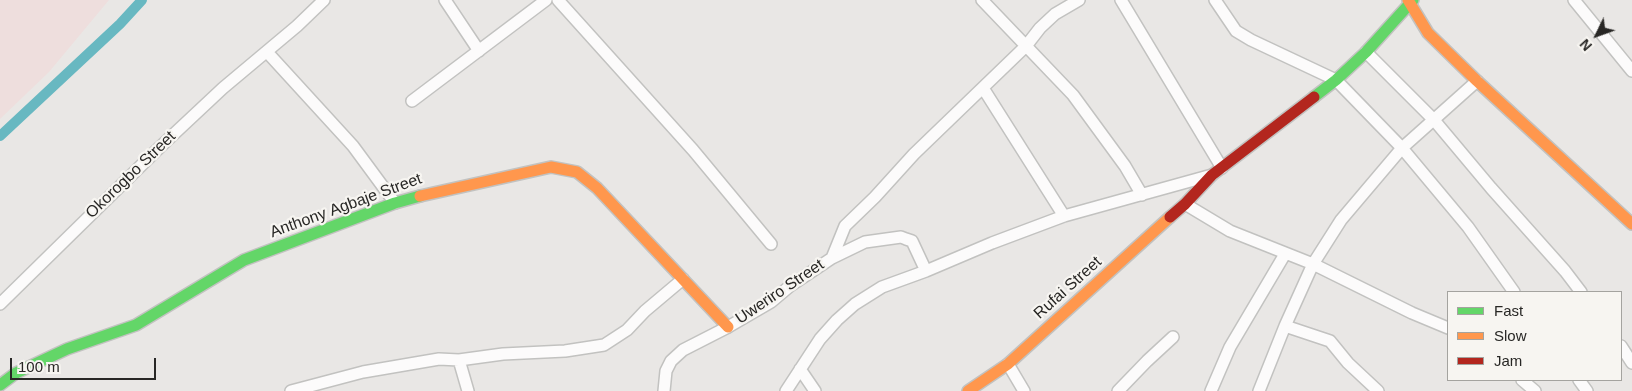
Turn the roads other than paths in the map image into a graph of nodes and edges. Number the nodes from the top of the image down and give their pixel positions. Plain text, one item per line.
1 (324, 0) edge
2 (445, 0) edge
3 (546, 0) edge
4 (558, 0) edge
5 (982, 0) edge
6 (1079, 0) edge
7 (1121, 0) edge
8 (1215, 0) edge
9 (1574, 0) edge
10 (1411, 4) edge
11 (1026, 46) junction
12 (479, 51) junction
13 (267, 52) junction
14 (1366, 52) junction
15 (1632, 71) edge
16 (1336, 80) junction
17 (1477, 81) junction
18 (984, 88) junction
19 (412, 101) dead end
20 (1434, 120) junction
21 (1402, 148) junction
22 (1222, 168) junction
23 (1212, 175) junction
24 (1142, 195) junction
25 (395, 203) junction
26 (1186, 204) junction
27 (1064, 216) junction
28 (1632, 224) edge
29 (771, 244) dead end
30 (1285, 254) junction
31 (832, 258) junction
32 (1313, 264) junction
33 (926, 271) junction
34 (682, 278) junction
35 (1513, 291) edge
36 (1580, 291) edge
37 (0, 304) edge
38 (1285, 326) junction
39 (728, 327) junction
40 (1447, 328) edge
41 (1173, 337) dead end
42 (1622, 348) edge
43 (459, 360) junction
44 (1632, 363) edge
45 (1008, 364) junction
46 (800, 369) junction
47 (1523, 381) edge
48 (0, 385) edge
49 (291, 391) edge
50 (468, 391) edge
51 (664, 391) edge
52 (786, 391) edge
53 (815, 391) edge
54 (968, 391) edge
55 (1024, 391) edge
56 (1118, 391) edge
57 (1211, 391) edge
58 (1259, 391) edge
59 (1378, 391) edge
60 (1535, 391) edge

1 - 13 street, Okorogbo Street
2 - 12 street
3 - 12 street
4 - 29 street
5 - 11 street
6 - 11 street
7 - 22 street
8 - 16 street
9 - 15 street
10 - 14 street, Rufai Street
10 - 17 street
11 - 18 street
11 - 24 street
12 - 19 street
13 - 25 street
13 - 37 street, Okorogbo Street
14 - 16 street, Rufai Street
14 - 20 street
16 - 21 street
16 - 22 street, Rufai Street
17 - 20 street
17 - 28 street
18 - 27 street
18 - 31 street
20 - 21 street
20 - 36 street
21 - 32 street
21 - 35 street
22 - 23 street, Rufai Street
23 - 24 street
23 - 26 street, Rufai Street
24 - 27 street
25 - 34 street, Anthony Agbaje Street
25 - 48 street, Anthony Agbaje Street
26 - 30 street
26 - 45 street, Rufai Street
27 - 33 street
30 - 32 street
30 - 57 street
31 - 33 street, Uweriro Street
31 - 39 street, Uweriro Street
32 - 38 street
32 - 40 street
33 - 46 street
34 - 39 street, Anthony Agbaje Street
34 - 43 street
38 - 58 street
38 - 59 street
39 - 51 street, Uweriro Street
41 - 56 street
42 - 44 street
43 - 49 street
43 - 50 street
45 - 54 street, Rufai Street
45 - 55 street
46 - 52 street
46 - 53 street
47 - 60 street

